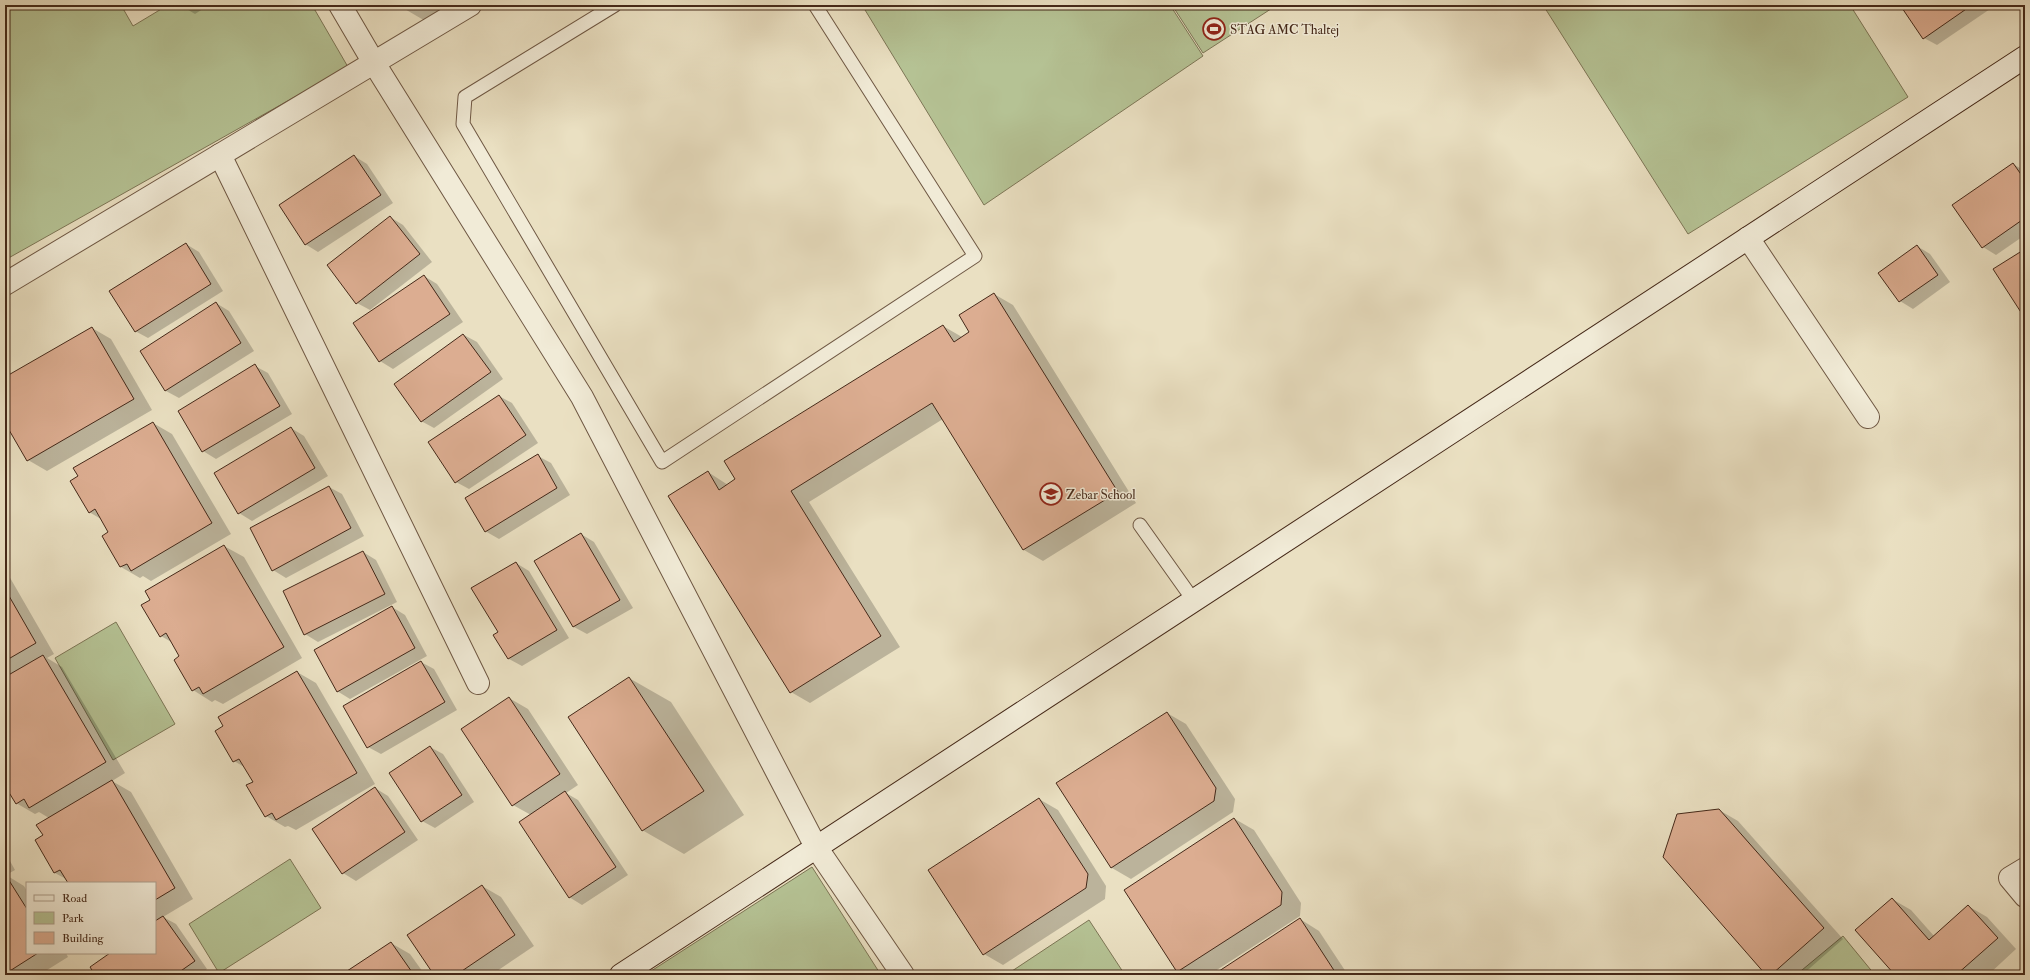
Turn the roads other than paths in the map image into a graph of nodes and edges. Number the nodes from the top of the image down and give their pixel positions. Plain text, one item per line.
1 (340, 5) edge
2 (470, 5) edge
3 (615, 5) edge
4 (815, 5) edge
5 (2025, 57) edge
6 (374, 63) junction
7 (220, 155) junction
8 (1748, 238) junction
9 (5, 284) edge
10 (1868, 417) dead end
11 (1140, 524) dead end
12 (1194, 601) junction
13 (478, 683) dead end
14 (816, 847) junction
15 (2025, 869) edge
16 (2025, 896) edge
17 (621, 975) edge
18 (903, 975) edge

1 - 6 street
2 - 6 street
3 - 4 lane
5 - 8 street
6 - 7 street
6 - 14 street
7 - 9 street
7 - 13 street
8 - 10 street
8 - 12 street
11 - 12 lane
12 - 14 street
14 - 17 street
14 - 18 street
15 - 16 street

